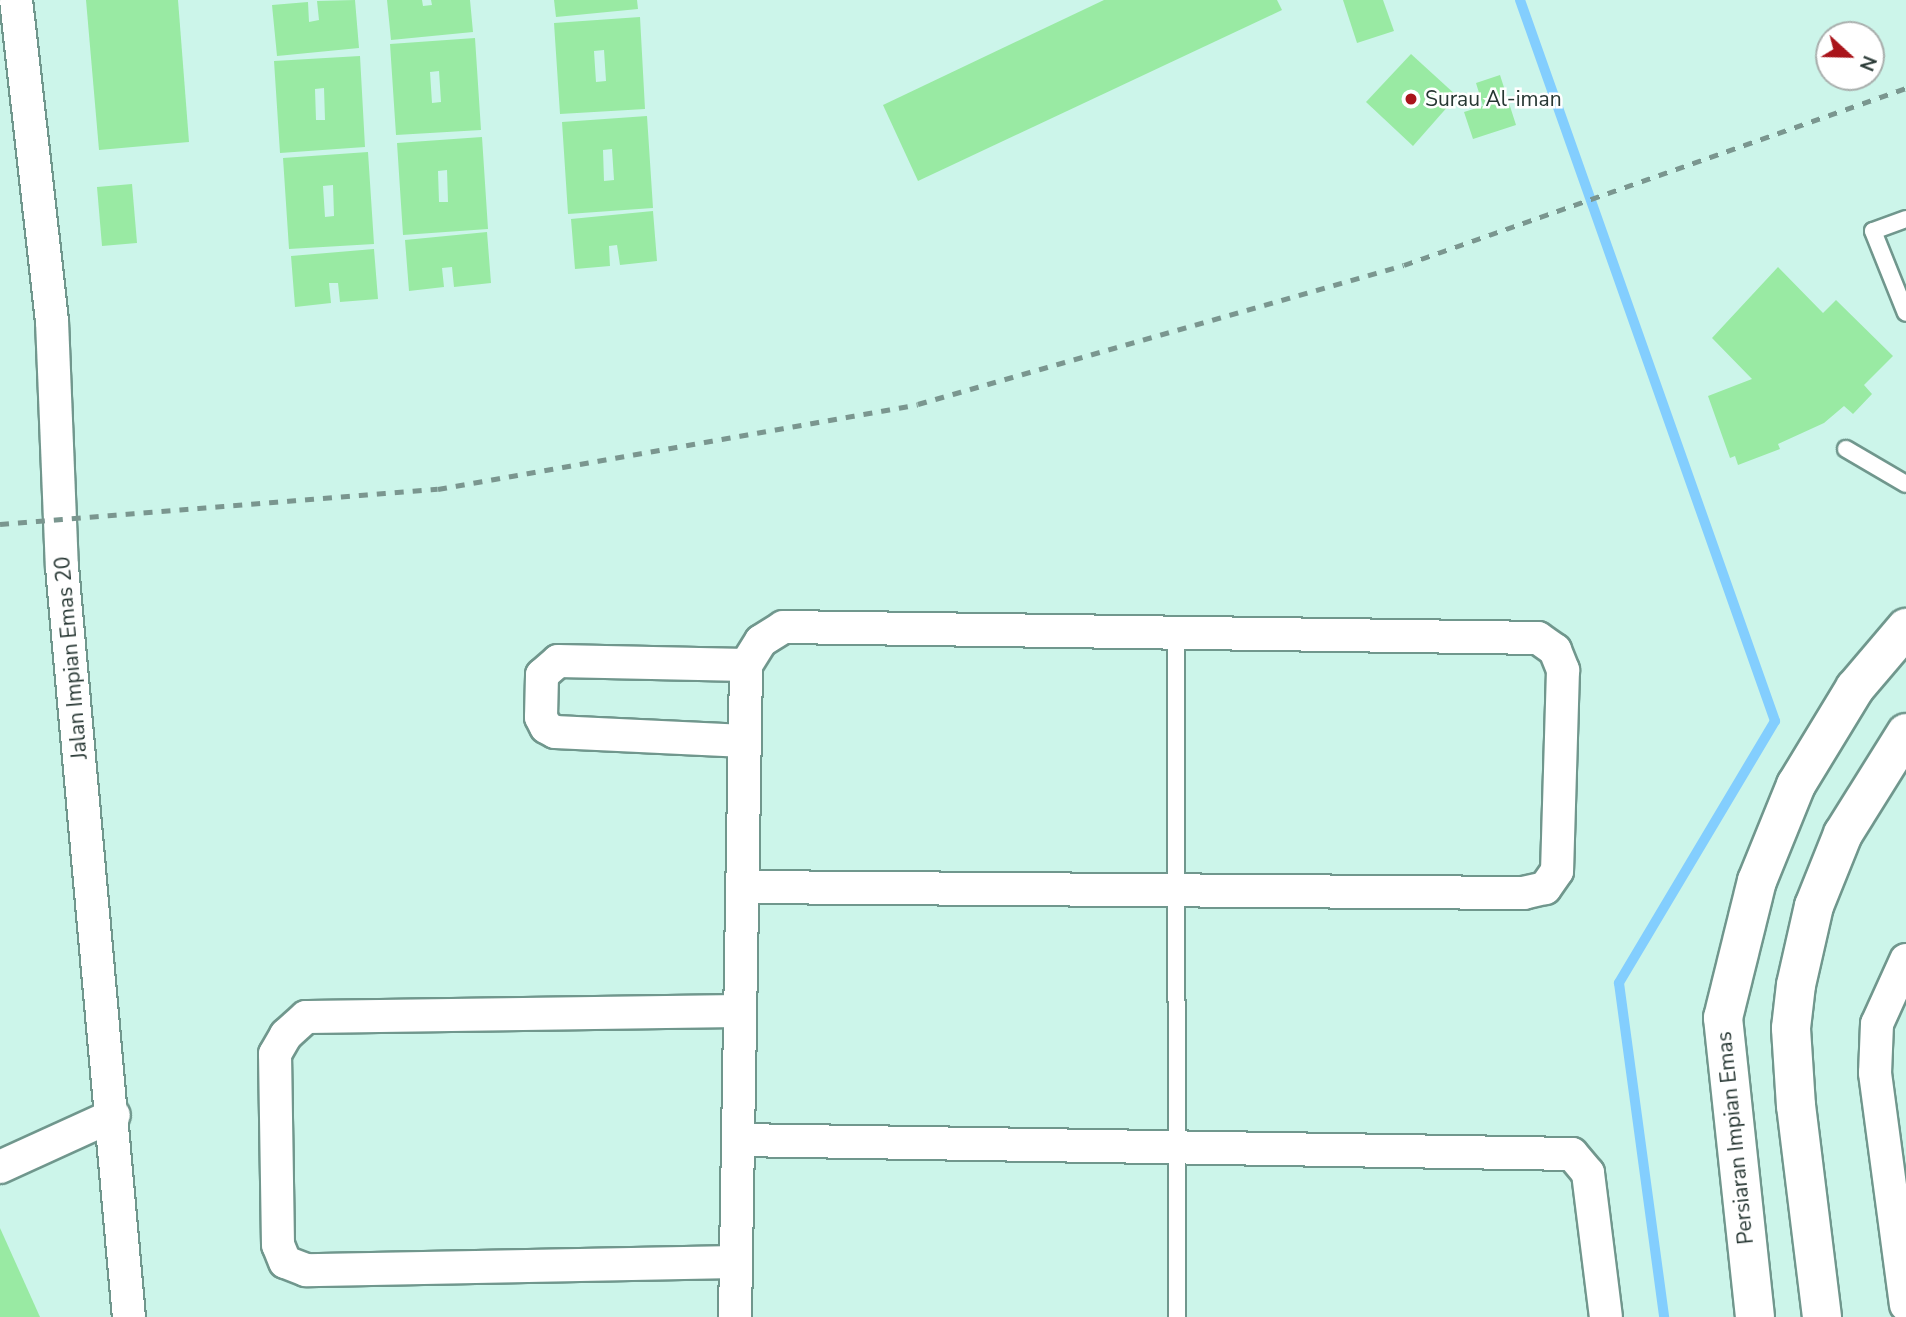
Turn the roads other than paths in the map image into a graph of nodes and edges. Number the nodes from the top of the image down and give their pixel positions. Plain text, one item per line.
1 (16, 0) edge
2 (1906, 219) edge
3 (1906, 313) edge
4 (1846, 449) dead end
5 (1906, 484) edge
6 (1906, 628) edge
7 (1177, 632) junction
8 (746, 665) junction
9 (1906, 733) edge
10 (745, 741) junction
11 (743, 887) junction
12 (1177, 891) junction
13 (1906, 960) edge
14 (740, 1011) junction
15 (114, 1115) junction
16 (738, 1140) junction
17 (1177, 1148) junction
18 (0, 1167) edge
19 (736, 1262) junction
20 (1906, 1305) edge
21 (129, 1317) edge
22 (735, 1317) edge
23 (1177, 1317) edge
24 (1606, 1317) edge
25 (1755, 1317) edge
26 (1822, 1317) edge

1 - 15 street, Jalan Impian Emas 20
2 - 3 lane
4 - 5 lane
6 - 25 main road, Persiaran Impian Emas
7 - 8 street
7 - 12 lane
7 - 12 street
8 - 10 street
8 - 10 street
9 - 26 main road
10 - 11 street
11 - 12 street
11 - 14 street
12 - 17 lane
13 - 20 street
14 - 16 street
14 - 19 street
15 - 18 street
15 - 21 street, Jalan Impian Emas 20
16 - 17 street
16 - 19 street
17 - 23 lane
17 - 24 street
19 - 22 street

